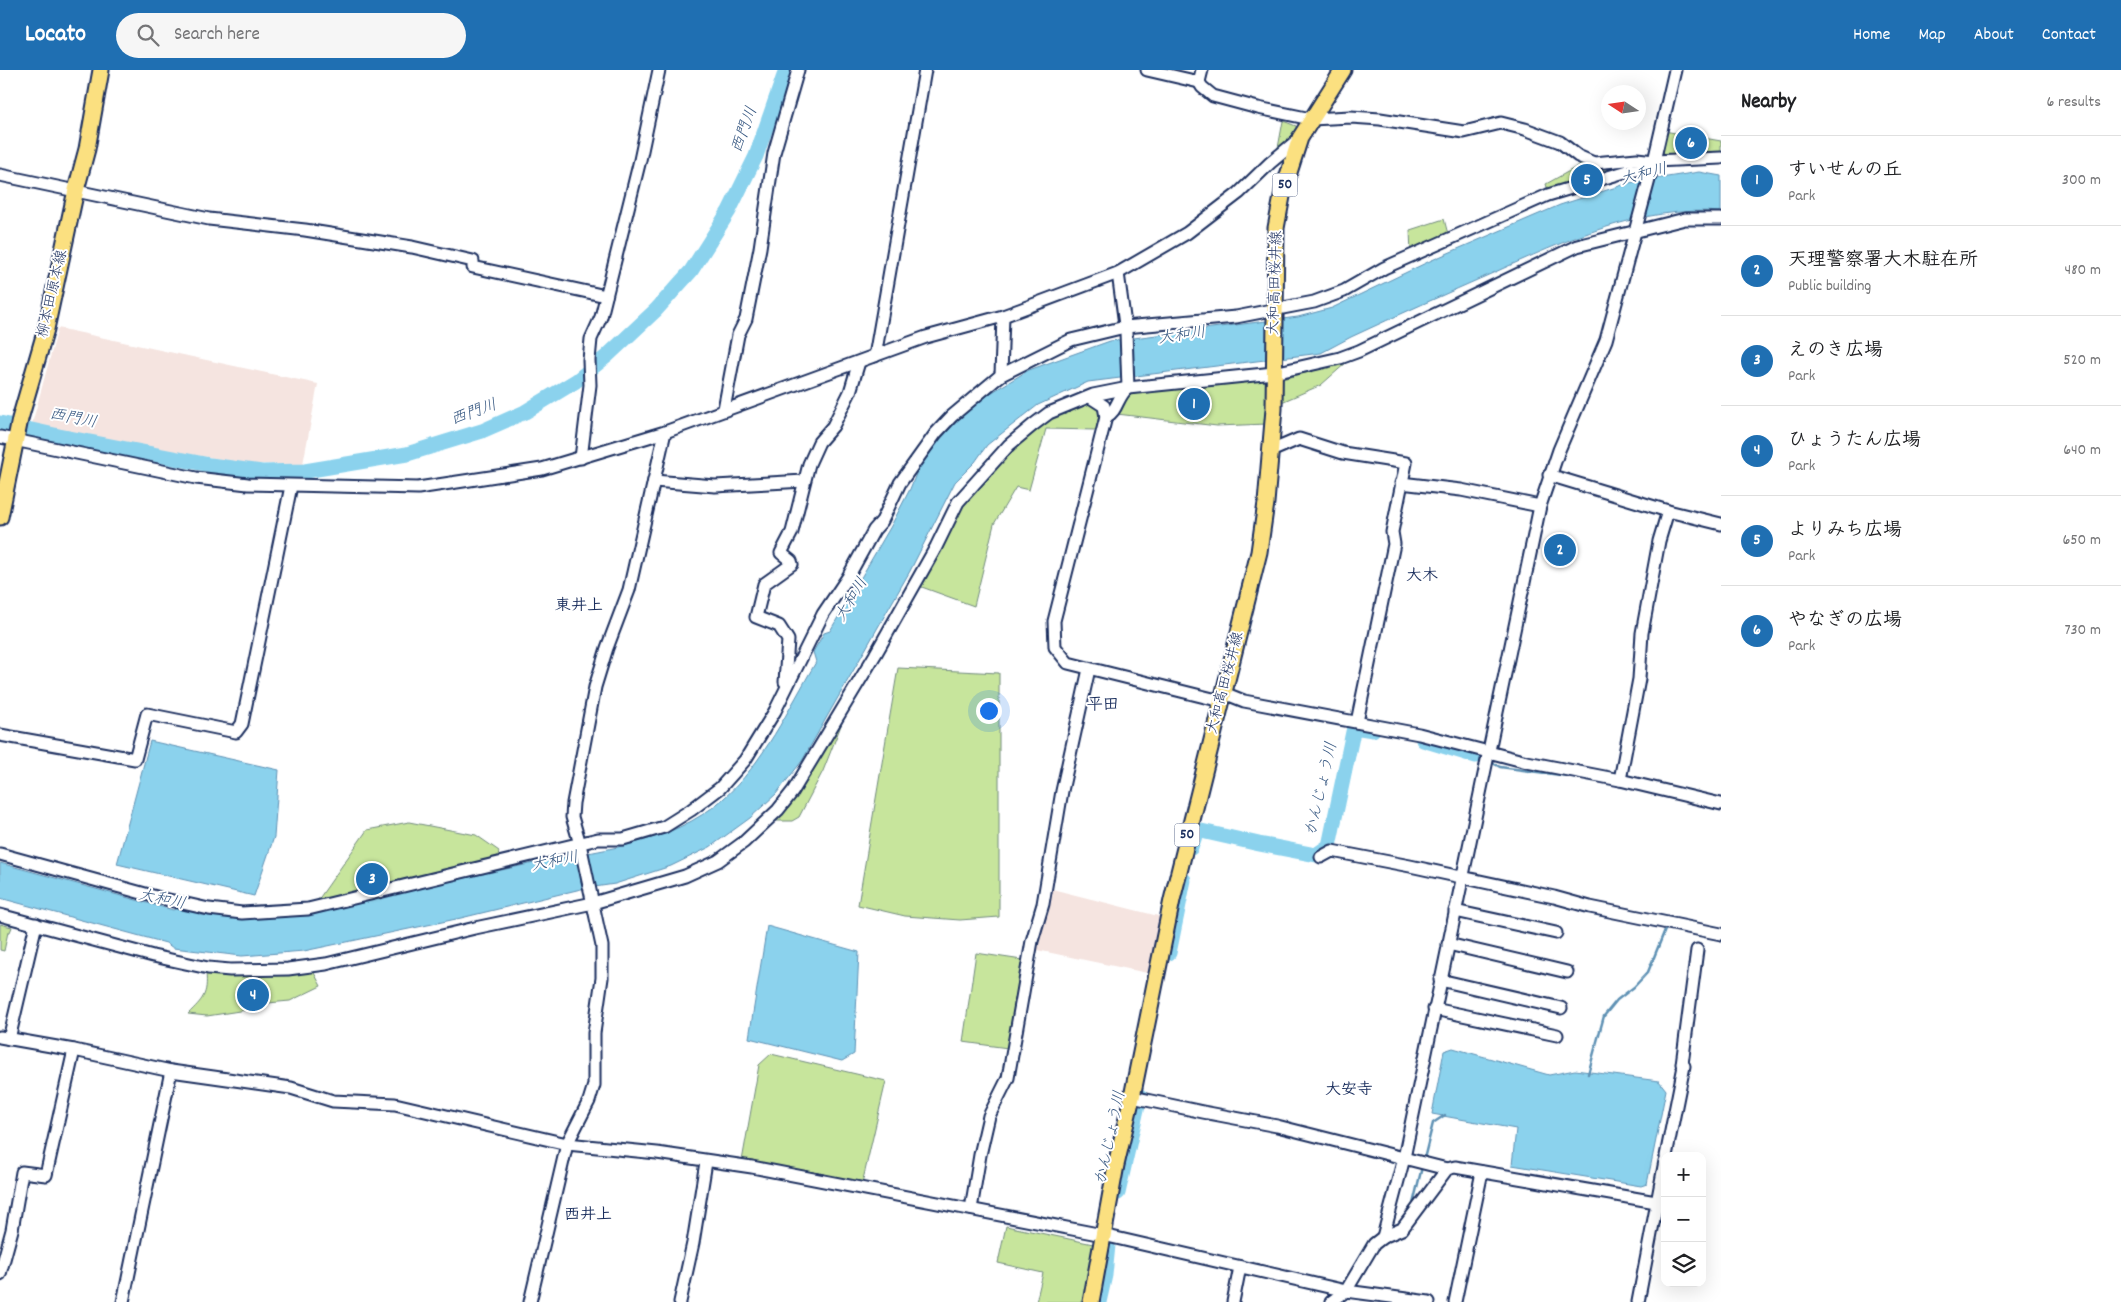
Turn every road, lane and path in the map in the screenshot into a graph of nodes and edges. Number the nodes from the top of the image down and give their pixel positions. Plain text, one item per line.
1 (101, 70) edge
2 (659, 70) edge
3 (798, 70) edge
4 (926, 70) edge
5 (1146, 70) edge
6 (1343, 70) edge
7 (1675, 70) edge
8 (1201, 76) edge
9 (1311, 119) junction
10 (1300, 138) junction
11 (1721, 158) edge
12 (1653, 165) junction
13 (0, 174) edge
14 (76, 190) junction
15 (1721, 220) edge
16 (1635, 230) junction
17 (1118, 274) junction
18 (606, 296) junction
19 (1274, 312) junction
20 (1002, 316) junction
21 (1125, 329) junction
22 (875, 356) junction
23 (859, 362) junction
24 (1274, 371) junction
25 (1001, 375) junction
26 (1128, 386) junction
27 (1090, 397) junction
28 (724, 409) junction
29 (1106, 417) junction
30 (664, 432) junction
31 (0, 438) edge
32 (16, 438) junction
33 (1271, 451) junction
34 (581, 458) junction
35 (1549, 476) junction
36 (654, 481) junction
37 (804, 481) junction
38 (1401, 483) junction
39 (292, 486) junction
40 (1540, 506) junction
41 (1668, 511) junction
42 (0, 517) edge
43 (1721, 524) edge
44 (1089, 669) junction
45 (784, 690) junction
46 (1223, 695) junction
47 (1357, 722) junction
48 (0, 735) edge
49 (1487, 752) junction
50 (1620, 780) junction
51 (1721, 804) edge
52 (580, 846) junction
53 (0, 854) edge
54 (1321, 857) dead end
55 (1463, 878) junction
56 (593, 902) junction
57 (1455, 911) junction
58 (0, 915) edge
59 (36, 924) junction
60 (1556, 933) dead end
61 (1721, 934) edge
62 (1448, 944) junction
63 (1697, 950) dead end
64 (1568, 972) dead end
65 (1440, 980) junction
66 (1562, 1008) dead end
67 (1434, 1009) junction
68 (1556, 1035) dead end
69 (5, 1038) edge
70 (74, 1050) junction
71 (171, 1071) junction
72 (1137, 1098) junction
73 (567, 1144) junction
74 (1667, 1152) edge
75 (1404, 1158) junction
76 (706, 1162) junction
77 (1447, 1169) junction
78 (1482, 1172) junction
79 (1661, 1179) edge
80 (1656, 1202) junction
81 (971, 1209) junction
82 (1107, 1236) junction
83 (1383, 1237) junction
84 (1240, 1267) junction
85 (0, 1274) edge
86 (1346, 1291) junction
87 (1365, 1297) edge
88 (123, 1302) edge
89 (530, 1302) edge
90 (680, 1302) edge
91 (1091, 1302) edge
92 (1233, 1302) edge
93 (1331, 1302) edge
94 (1429, 1302) edge
95 (1455, 1302) edge
96 (1638, 1302) edge

1 - 14 main road, 柳本田原本線
2 - 18 street
3 - 28 street
4 - 22 street
5 - 8 street
6 - 9 main road, 大和高田桜井線 / 50
7 - 12 street
8 - 9 street
9 - 10 main road, 大和高田桜井線 / 50
9 - 12 street
10 - 17 street
10 - 19 main road, 大和高田桜井線 / 50
11 - 12 street
12 - 16 street
12 - 19 street
13 - 14 street
14 - 18 street
14 - 32 main road, 柳本田原本線
15 - 16 street
16 - 24 street
16 - 35 street
17 - 20 street
17 - 21 street
18 - 34 street
19 - 21 street
19 - 24 main road, 大和高田桜井線 / 50
20 - 22 street
20 - 25 street
21 - 25 street
21 - 26 street
22 - 23 street
23 - 28 street
23 - 37 street
24 - 26 street
24 - 33 main road, 大和高田桜井線 / 50
25 - 45 street
26 - 27 street
26 - 29 street
27 - 29 street
27 - 56 street
28 - 30 street
29 - 44 street
30 - 34 street
30 - 36 street
31 - 32 street
32 - 39 street
32 - 42 main road, 柳本田原本線
33 - 38 street
33 - 46 main road, 大和高田桜井線 / 50
34 - 39 street
35 - 40 street
35 - 41 street
36 - 37 street
36 - 52 street
37 - 45 street
38 - 40 street
38 - 47 street
39 - 48 street
40 - 49 street
41 - 43 street
41 - 50 street
44 - 46 street
44 - 81 street
45 - 52 street
46 - 47 street
46 - 72 main road, 大和高田桜井線 / 50
47 - 49 street
49 - 50 street
49 - 55 street
50 - 51 street
52 - 53 street
52 - 56 street
54 - 55 street
55 - 57 street
55 - 61 street
56 - 59 street
56 - 73 street
57 - 60 street
57 - 62 street
58 - 59 street
59 - 69 street
62 - 64 street
62 - 65 street
63 - 74 street
65 - 66 street
65 - 67 street
67 - 68 street
67 - 75 street
69 - 70 street
70 - 71 street
70 - 85 street
71 - 73 street
71 - 88 street
72 - 75 street
72 - 82 main road, 大和高田桜井線 / 50
73 - 76 street
73 - 89 street
75 - 77 street
75 - 83 street
76 - 81 street
76 - 90 street
77 - 78 street
77 - 83 street
78 - 80 street
78 - 95 street
79 - 80 street
80 - 96 street
81 - 82 street
82 - 84 street
82 - 91 main road, 大和高田桜井線 / 50
83 - 86 street
84 - 86 street
84 - 92 street
86 - 87 street
86 - 93 street
87 - 94 street

